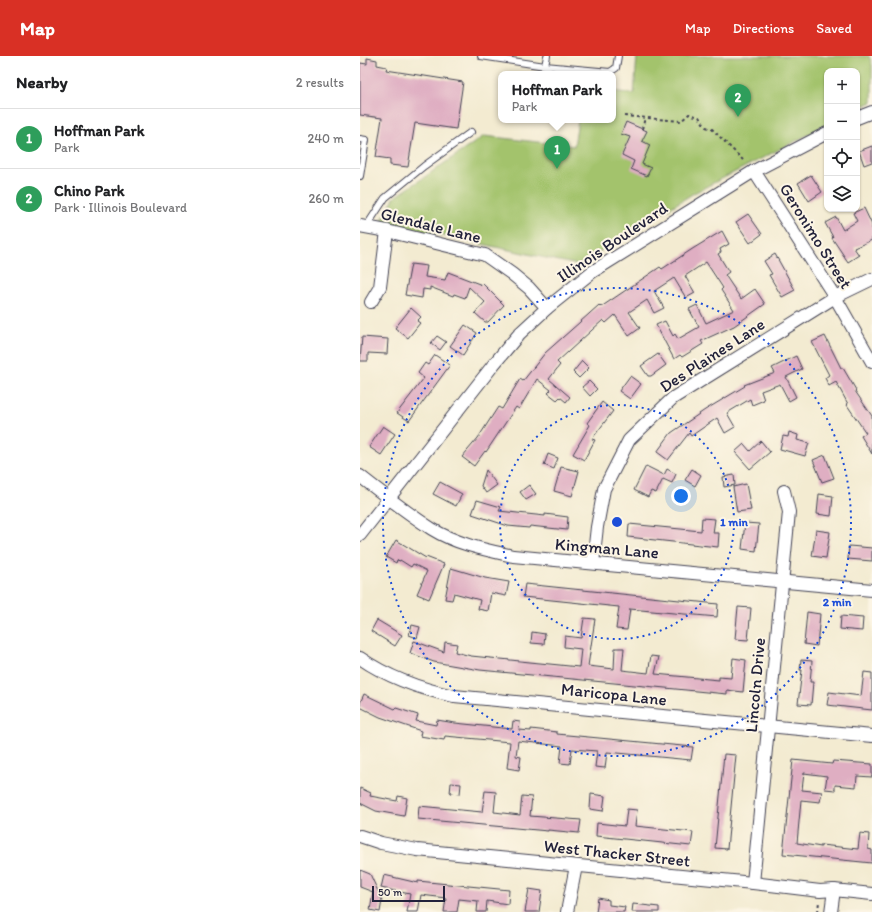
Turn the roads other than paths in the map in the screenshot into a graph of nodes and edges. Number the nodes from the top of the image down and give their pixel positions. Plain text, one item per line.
1 (481, 56) edge
2 (547, 56) edge
3 (618, 56) edge
4 (545, 66) junction
5 (599, 71) edge
6 (612, 71) edge
7 (872, 112) edge
8 (860, 117) edge
9 (471, 132) dead end
10 (824, 135) edge
11 (360, 139) edge
12 (754, 171) junction
13 (360, 176) edge
14 (363, 227) edge
15 (387, 231) junction
16 (872, 279) edge
17 (835, 297) junction
18 (371, 302) dead end
19 (547, 308) junction
20 (872, 362) edge
21 (360, 476) edge
22 (784, 491) dead end
23 (388, 498) junction
24 (360, 535) edge
25 (593, 563) junction
26 (782, 581) junction
27 (872, 590) edge
28 (360, 658) edge
29 (768, 726) junction
30 (872, 736) edge
31 (360, 836) edge
32 (576, 866) junction
33 (753, 883) junction
34 (834, 890) junction
35 (872, 894) edge
36 (568, 912) edge
37 (831, 912) edge

1 - 4 lane
2 - 4 lane
3 - 6 lane
4 - 5 lane
7 - 8 street
9 - 14 lane
10 - 12 street, Illinois Boulevard
11 - 13 lane
12 - 17 street, Geronimo Street
12 - 19 street, Illinois Boulevard
14 - 15 street, Glendale Lane
15 - 18 street
15 - 19 street, Glendale Lane
16 - 17 street, Des Plaines Lane
17 - 20 street, Geronimo Street
17 - 25 street, Des Plaines Lane
19 - 23 street, Illinois Boulevard
21 - 23 street, Kingman Lane
22 - 26 street, Lincoln Drive
23 - 24 street, Illinois Boulevard
23 - 25 street, Kingman Lane
25 - 26 street, Kingman Lane
26 - 27 street, Kingman Lane
26 - 29 street, Lincoln Drive
28 - 29 street, Maricopa Lane
29 - 30 street, Maricopa Lane
29 - 33 street, Lincoln Drive
31 - 32 street, West Thacker Street
32 - 33 street, West Thacker Street
32 - 36 street
33 - 34 street, West Thacker Street
34 - 35 street, West Thacker Street
34 - 37 street

